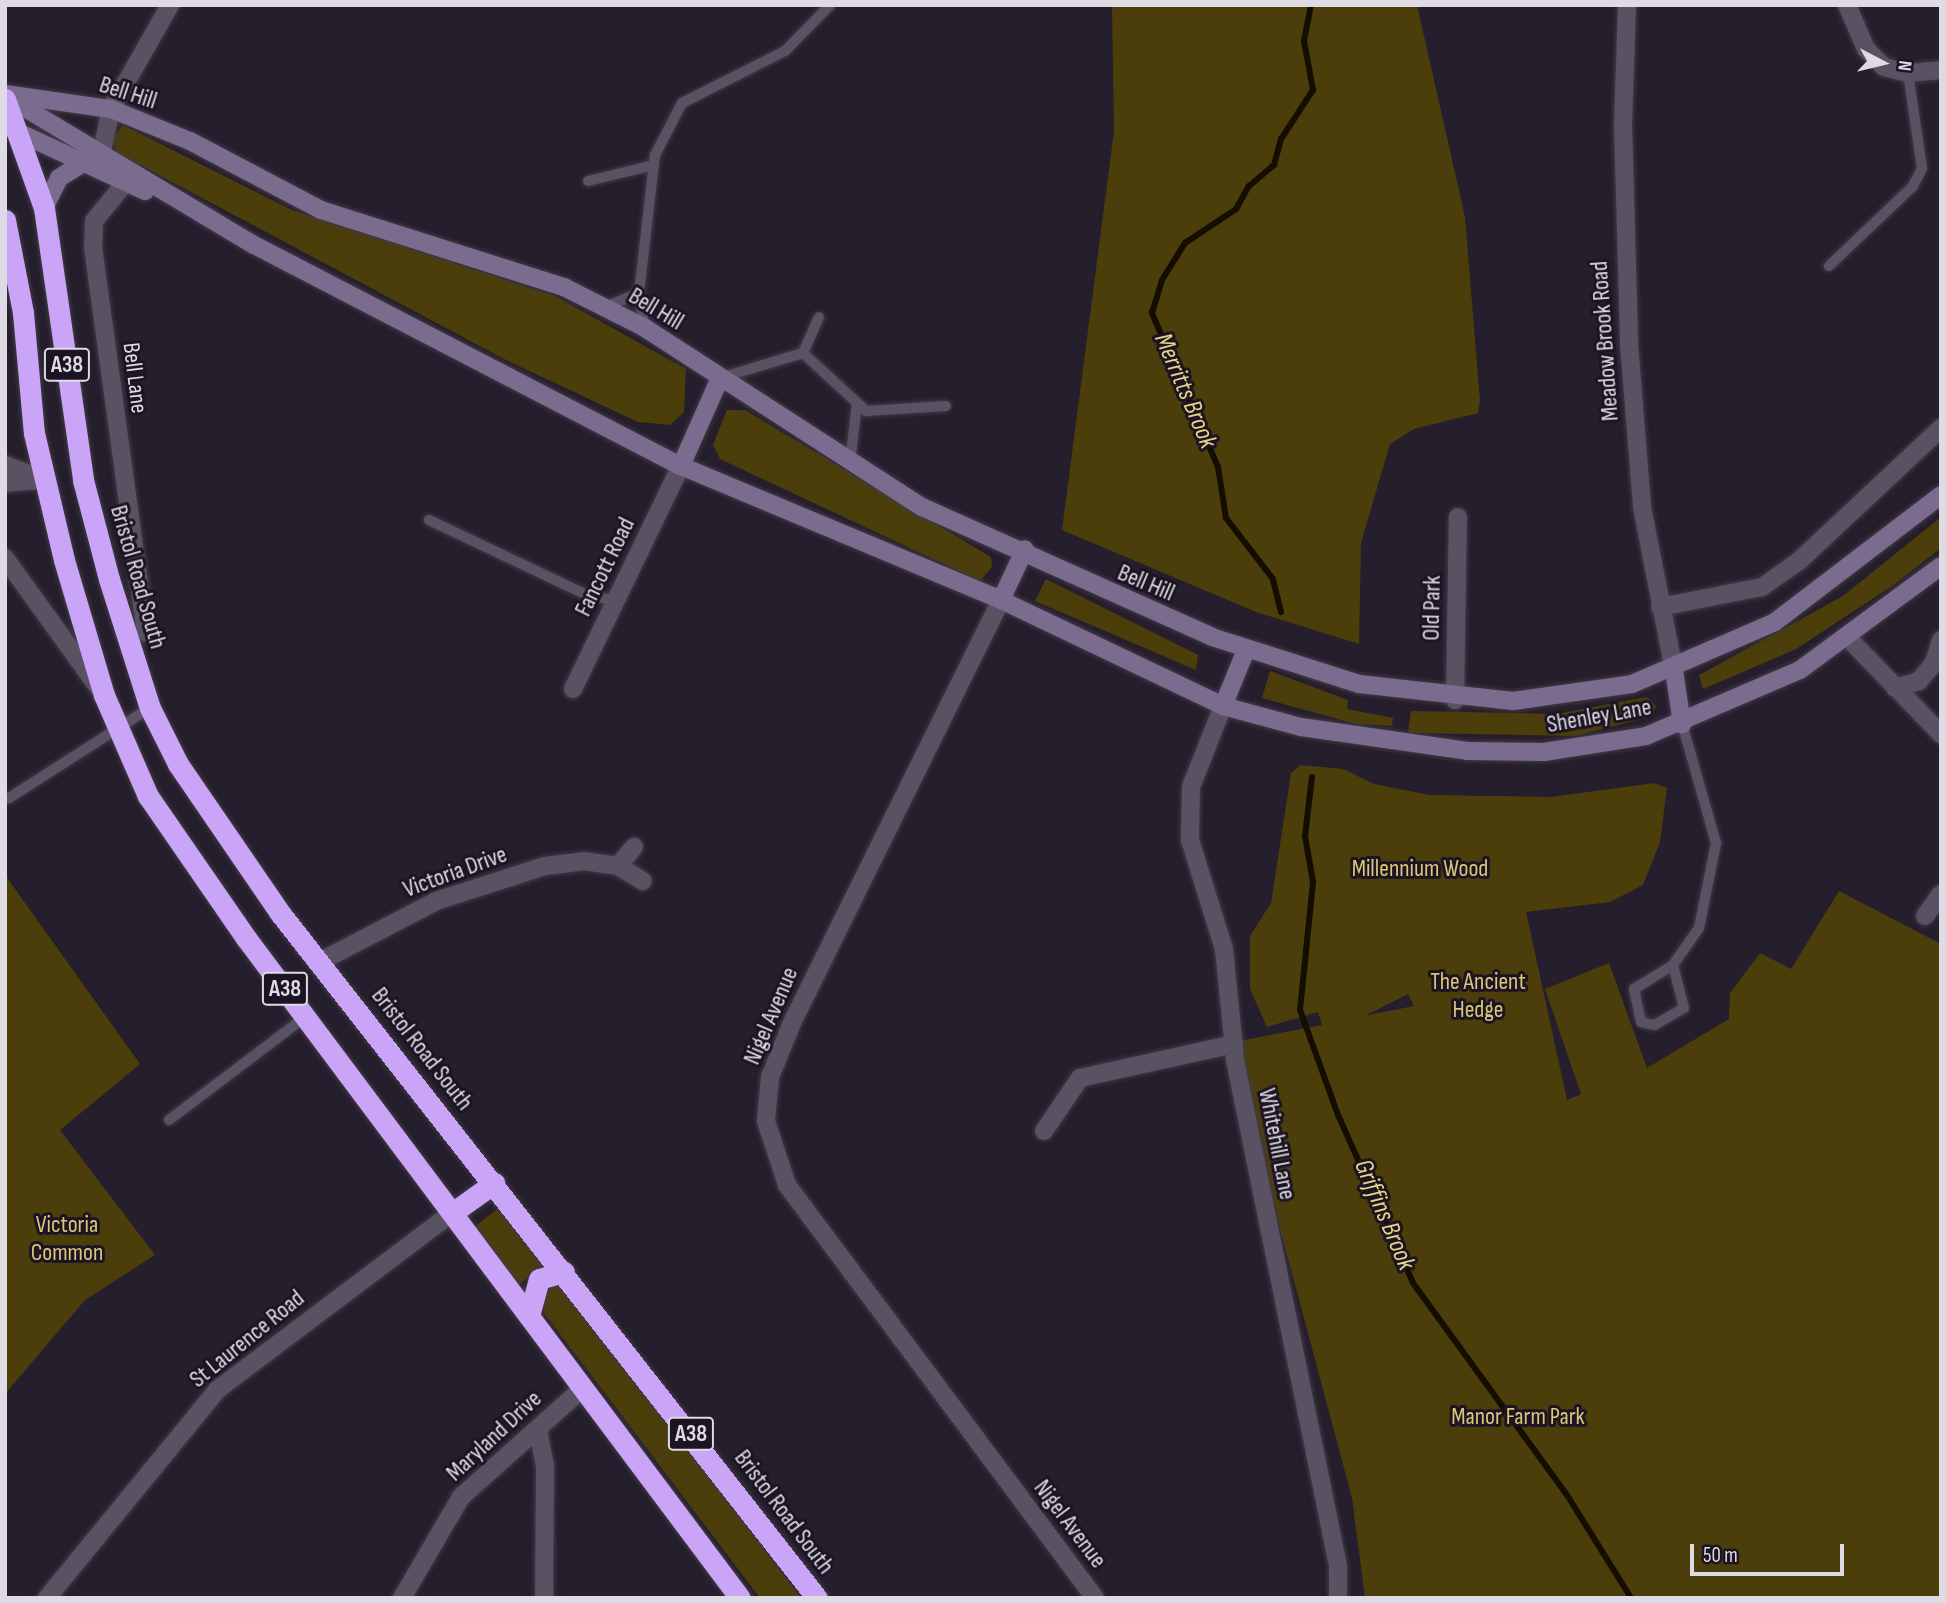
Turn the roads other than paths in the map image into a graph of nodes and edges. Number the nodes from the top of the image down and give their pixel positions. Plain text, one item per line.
1 (170, 5) edge
2 (830, 5) edge
3 (1627, 5) edge
4 (1847, 5) edge
5 (1941, 70) edge
6 (1908, 73) junction
7 (5, 96) edge
8 (111, 109) junction
9 (13, 130) edge
10 (101, 155) junction
11 (80, 165) junction
12 (654, 165) junction
13 (589, 181) dead end
14 (125, 183) junction
15 (44, 208) junction
16 (203, 215) junction
17 (5, 220) edge
18 (1829, 266) dead end
19 (10, 271) edge
20 (639, 293) junction
21 (605, 307) junction
22 (819, 317) dead end
23 (645, 328) junction
24 (803, 353) junction
25 (720, 378) junction
26 (857, 403) junction
27 (946, 406) dead end
28 (1941, 428) edge
29 (850, 464) junction
30 (5, 465) edge
31 (681, 466) junction
32 (45, 480) junction
33 (83, 480) junction
34 (5, 483) edge
35 (1941, 495) edge
36 (1458, 517) dead end
37 (429, 520) dead end
38 (1025, 549) junction
39 (5, 558) edge
40 (1941, 566) edge
41 (1001, 600) junction
42 (616, 601) junction
43 (1660, 607) junction
44 (146, 632) dead end
45 (1848, 638) junction
46 (1941, 640) edge
47 (1246, 650) junction
48 (1674, 670) junction
49 (1895, 688) junction
50 (573, 689) dead end
51 (104, 695) junction
52 (1455, 699) junction
53 (1223, 706) junction
54 (150, 708) junction
55 (1682, 724) junction
56 (116, 728) junction
57 (1941, 734) edge
58 (9, 798) dead end
59 (634, 847) dead end
60 (618, 866) junction
61 (643, 881) dead end
62 (1941, 894) edge
63 (1925, 916) dead end
64 (319, 962) junction
65 (1673, 965) junction
66 (306, 1017) junction
67 (1234, 1044) junction
68 (169, 1120) dead end
69 (1044, 1131) dead end
70 (494, 1183) junction
71 (452, 1213) junction
72 (564, 1272) junction
73 (529, 1316) junction
74 (583, 1388) junction
75 (538, 1430) junction
76 (47, 1598) edge
77 (402, 1598) edge
78 (544, 1598) edge
79 (740, 1598) edge
80 (817, 1598) edge
81 (1095, 1598) edge
82 (1338, 1598) edge

1 - 8 street
2 - 12 lane
3 - 43 street, Meadow Brook Road
4 - 6 street
5 - 6 street
6 - 18 lane
7 - 8 main road, Bell Hill
7 - 9 highway, A38
7 - 10 main road
8 - 10 street
8 - 21 main road, Bell Hill
9 - 11 main road
9 - 15 highway, A38
10 - 16 main road
11 - 14 main road
11 - 15 main road
12 - 13 lane
12 - 20 lane
14 - 16 main road
14 - 44 street, Bell Lane
15 - 33 highway, A38
16 - 31 main road
17 - 19 highway, A38
19 - 32 highway, A38
20 - 21 lane
20 - 23 lane
21 - 23 main road, Bell Hill
22 - 24 lane
23 - 25 main road, Bell Hill
24 - 25 lane
24 - 26 lane
25 - 29 main road, Bell Hill
25 - 31 main road
26 - 27 lane
26 - 29 lane
28 - 43 street
29 - 38 main road, Bell Hill
30 - 32 street
31 - 41 main road
31 - 42 street, Fancott Road
32 - 33 highway
32 - 34 street
32 - 51 highway, A38
33 - 54 highway, Bristol Road South / A38
35 - 48 main road, Shenley Lane
36 - 52 street, Old Park
37 - 42 lane
38 - 41 main road
38 - 47 main road, Bell Hill
39 - 51 street
40 - 45 main road, Shenley Lane
41 - 53 main road
41 - 81 street, Nigel Avenue
42 - 50 street, Fancott Road
43 - 48 street, Meadow Brook Road
45 - 49 street
45 - 55 main road, Shenley Lane
46 - 49 street
47 - 52 main road, Shenley Lane
47 - 53 main road
48 - 52 main road, Shenley Lane
48 - 55 main road
49 - 57 street
51 - 56 highway, A38
53 - 55 main road, Shenley Lane
53 - 67 street, Whitehill Lane
54 - 56 lane
54 - 64 highway, Bristol Road South / A38
55 - 65 lane
56 - 58 lane
56 - 66 highway, A38
59 - 60 street
60 - 61 street
60 - 64 street, Victoria Drive
62 - 63 street
64 - 70 highway, Bristol Road South / A38
65 - 65 lane
66 - 68 lane
66 - 71 highway, A38
67 - 69 street
67 - 82 street, Whitehill Lane
70 - 71 highway
70 - 72 highway, Bristol Road South / A38
71 - 73 highway, A38
71 - 76 street, St Laurence Road
72 - 73 highway
72 - 80 highway, Bristol Road South / A38
73 - 74 highway, A38
74 - 75 street, Maryland Drive
74 - 79 highway, A38
75 - 77 street, Maryland Drive
75 - 78 street

